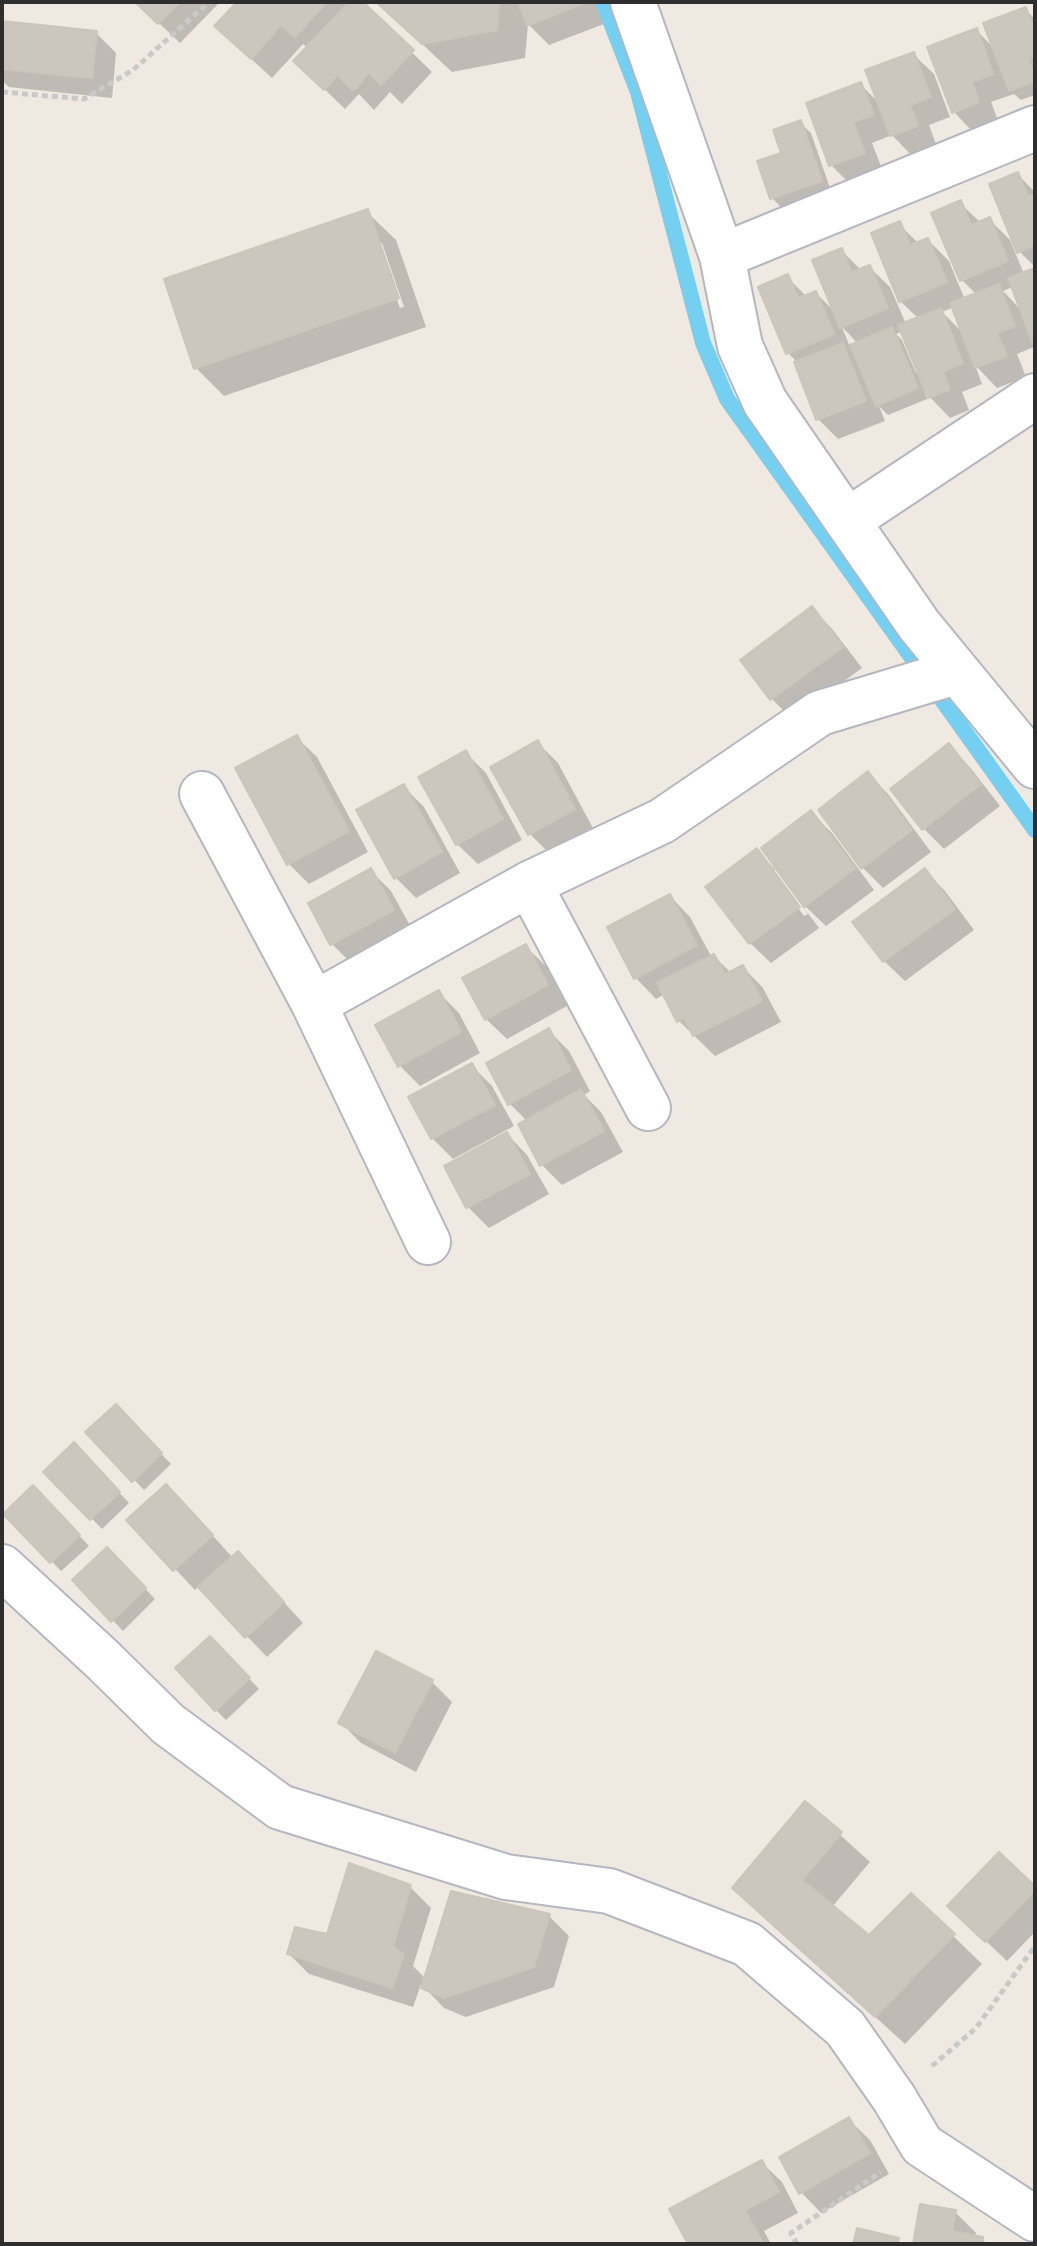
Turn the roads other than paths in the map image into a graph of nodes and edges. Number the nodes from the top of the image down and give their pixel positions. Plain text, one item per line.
1 (633, 2) edge
2 (1035, 128) edge
3 (722, 256) junction
4 (1035, 396) edge
5 (847, 521) junction
6 (956, 672) junction
7 (1035, 766) edge
8 (202, 794) dead end
9 (529, 884) junction
10 (314, 1004) junction
11 (648, 1108) dead end
12 (428, 1242) dead end
13 (2, 1567) edge
14 (1035, 2219) edge

1 - 3 street
2 - 3 street
3 - 5 street
4 - 5 street
5 - 6 street
6 - 7 street
6 - 9 street
8 - 10 street
9 - 10 street
9 - 11 street
10 - 12 street
13 - 14 street

